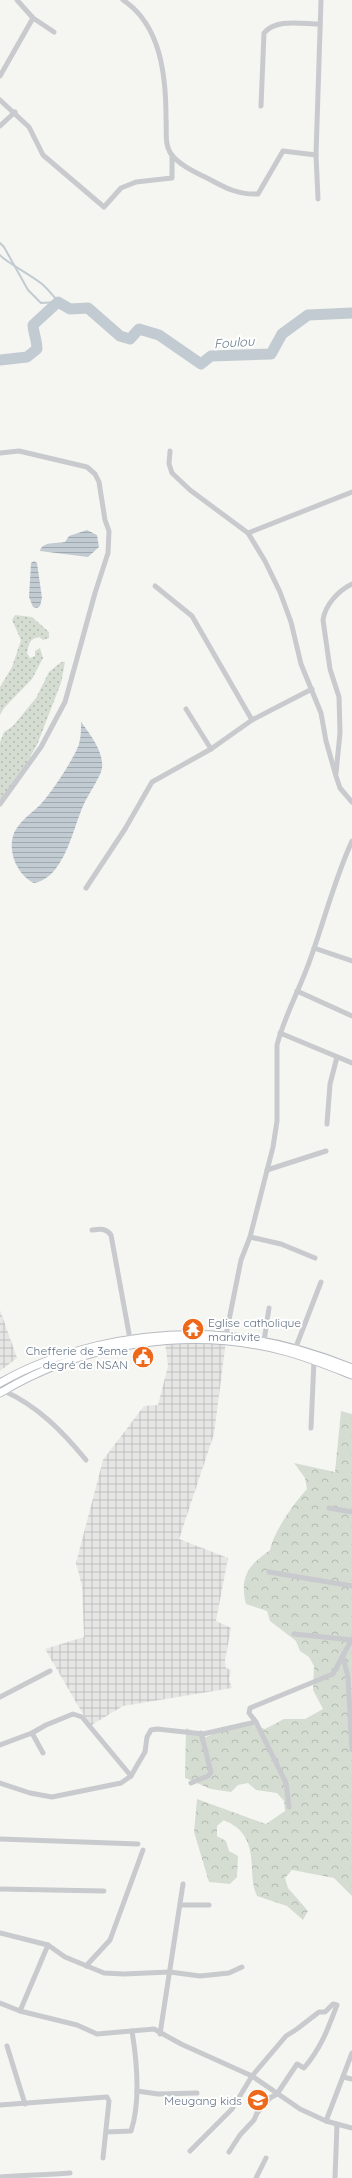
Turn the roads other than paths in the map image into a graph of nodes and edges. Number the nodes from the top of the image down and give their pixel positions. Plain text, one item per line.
1 (16, 0) edge
2 (122, 0) edge
3 (321, 0) edge
4 (33, 18) junction
5 (320, 24) junction
6 (54, 32) dead end
7 (0, 76) edge
8 (0, 100) edge
9 (261, 106) dead end
10 (15, 112) junction
11 (0, 126) edge
12 (172, 155) junction
13 (316, 155) junction
14 (318, 199) dead end
15 (170, 451) dead end
16 (0, 452) edge
17 (352, 492) edge
18 (248, 533) junction
19 (352, 584) edge
20 (155, 586) dead end
21 (312, 689) junction
22 (186, 709) dead end
23 (252, 720) junction
24 (211, 749) junction
25 (336, 776) junction
26 (352, 802) edge
27 (0, 804) edge
28 (352, 841) edge
29 (86, 888) dead end
30 (314, 948) junction
31 (352, 961) edge
32 (297, 991) junction
33 (352, 1016) edge
34 (280, 1033) junction
35 (337, 1057) junction
36 (352, 1063) edge
37 (327, 1124) dead end
38 (326, 1151) dead end
39 (267, 1170) junction
40 (92, 1230) dead end
41 (250, 1237) junction
42 (315, 1258) dead end
43 (321, 1282) dead end
44 (269, 1308) dead end
45 (226, 1335) junction
46 (130, 1338) junction
47 (264, 1340) junction
48 (294, 1350) junction
49 (314, 1360) junction
50 (352, 1368) edge
51 (352, 1375) edge
52 (0, 1383) edge
53 (2, 1392) edge
54 (311, 1428) dead end
55 (86, 1460) dead end
56 (329, 1508) dead end
57 (352, 1512) edge
58 (269, 1572) dead end
59 (352, 1586) edge
60 (294, 1634) dead end
61 (352, 1640) edge
62 (343, 1657) junction
63 (50, 1671) dead end
64 (0, 1697) edge
65 (256, 1722) junction
66 (32, 1733) junction
67 (201, 1734) junction
68 (0, 1745) edge
69 (352, 1750) edge
70 (43, 1753) dead end
71 (131, 1776) junction
72 (0, 1783) edge
73 (191, 1783) dead end
74 (289, 1807) dead end
75 (0, 1838) edge
76 (138, 1844) dead end
77 (143, 1850) dead end
78 (183, 1884) dead end
79 (0, 1889) edge
80 (104, 1891) dead end
81 (181, 1905) junction
82 (209, 1905) dead end
83 (0, 1933) edge
84 (48, 1945) junction
85 (86, 1966) junction
86 (242, 1967) dead end
87 (170, 1972) junction
88 (0, 2003) edge
89 (20, 2011) junction
90 (132, 2031) junction
91 (160, 2034) junction
92 (7, 2046) dead end
93 (352, 2053) edge
94 (252, 2076) junction
95 (343, 2077) junction
96 (352, 2080) edge
97 (137, 2091) junction
98 (197, 2093) dead end
99 (277, 2094) junction
100 (25, 2104) junction
101 (0, 2105) edge
102 (326, 2121) junction
103 (338, 2124) junction
104 (352, 2128) edge
105 (106, 2132) junction
106 (190, 2151) dead end
107 (229, 2152) dead end
108 (103, 2158) dead end
109 (266, 2158) dead end
110 (70, 2173) dead end
111 (0, 2177) edge
112 (48, 2177) edge
113 (256, 2178) edge
114 (335, 2178) edge

1 - 4 street
2 - 12 street
3 - 5 street
4 - 6 street
4 - 7 street
5 - 9 street
5 - 13 street
8 - 10 street
10 - 11 street
10 - 12 street
12 - 13 street
13 - 14 street
15 - 18 street
16 - 27 street
17 - 18 street
18 - 21 street
19 - 25 street
20 - 23 street
21 - 23 street
21 - 25 street
22 - 24 street
23 - 24 street
24 - 29 street
25 - 26 street
28 - 30 street
30 - 31 street
30 - 32 street
32 - 33 street
32 - 34 street
34 - 35 street
34 - 39 street
35 - 36 street
35 - 37 street
38 - 39 street
39 - 41 street
40 - 46 street
41 - 42 street
41 - 45 street
43 - 48 street
44 - 47 street
45 - 46 main road
45 - 47 main road
46 - 52 main road
47 - 48 main road
48 - 49 main road
48 - 50 main road
48 - 53 main road
49 - 51 main road
49 - 54 street
53 - 55 street
56 - 57 street
58 - 59 street
60 - 61 street
61 - 62 street
62 - 65 street
62 - 69 street
63 - 64 street
65 - 67 street
65 - 74 street
66 - 68 street
66 - 70 street
66 - 71 street
67 - 71 street
67 - 73 street
71 - 72 street
75 - 76 street
77 - 85 street
78 - 81 street
79 - 80 street
81 - 82 street
81 - 87 street
83 - 84 street
84 - 85 street
84 - 89 street
85 - 87 street
86 - 87 street
87 - 91 street
88 - 89 street
89 - 90 street
90 - 91 street
90 - 97 street
91 - 94 street
92 - 100 street
93 - 95 street
94 - 99 street
94 - 99 street
94 - 106 street
95 - 96 street
95 - 102 street
97 - 98 street
97 - 105 street
99 - 102 street
99 - 107 street
100 - 101 street
100 - 105 street
102 - 103 street
103 - 104 street
103 - 114 street
105 - 108 street
109 - 113 street
110 - 112 street
111 - 112 street

